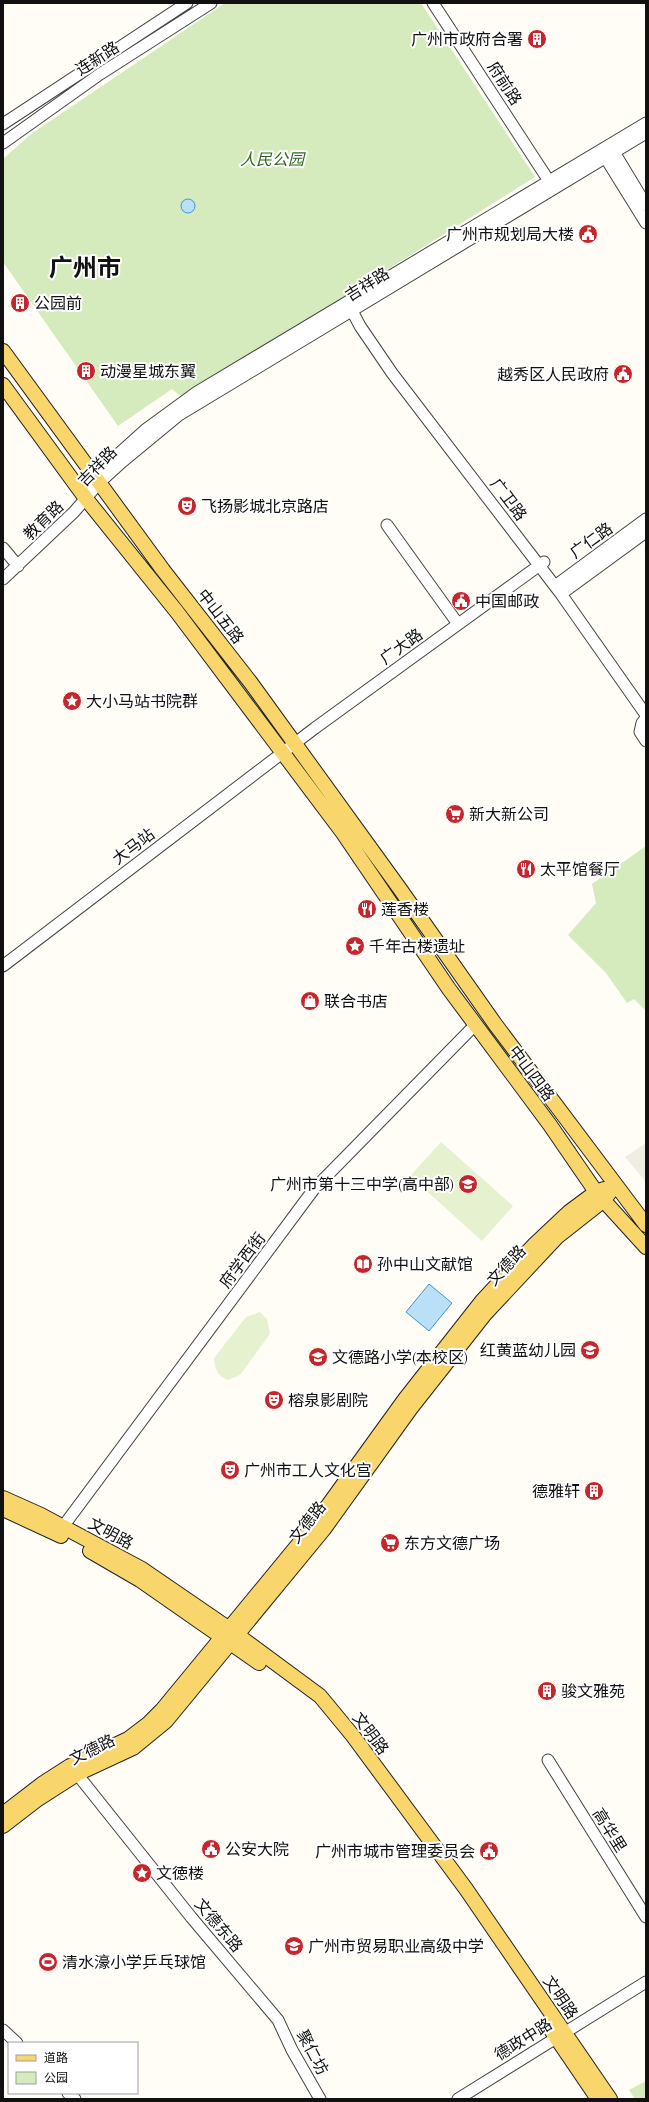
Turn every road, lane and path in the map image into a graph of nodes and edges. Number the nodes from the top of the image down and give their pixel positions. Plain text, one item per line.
1 (187, 3) edge
2 (211, 3) edge
3 (433, 3) edge
4 (646, 123) edge
5 (3, 124) edge
6 (646, 133) edge
7 (3, 143) edge
8 (608, 152) junction
9 (549, 181) junction
10 (646, 205) edge
11 (646, 223) edge
12 (352, 308) junction
13 (3, 351) edge
14 (3, 385) edge
15 (97, 480) junction
16 (87, 500) junction
17 (646, 519) edge
18 (387, 525) dead end
19 (646, 532) edge
20 (3, 548) edge
21 (542, 564) junction
22 (18, 566) junction
23 (3, 579) edge
24 (560, 588) junction
25 (458, 624) junction
26 (646, 715) edge
27 (646, 718) edge
28 (646, 741) edge
29 (294, 744) junction
30 (283, 752) junction
31 (411, 904) joint
32 (399, 914) joint
33 (3, 966) edge
34 (475, 1025) junction
35 (615, 1185) junction
36 (600, 1196) junction
37 (646, 1225) edge
38 (646, 1247) edge
39 (3, 1498) edge
40 (3, 1509) edge
41 (60, 1530) junction
42 (230, 1636) junction
43 (548, 1760) dead end
44 (77, 1774) junction
45 (3, 1814) edge
46 (3, 1826) edge
47 (646, 1917) edge
48 (646, 1982) edge
49 (278, 2020) joint
50 (3, 2030) edge
51 (559, 2035) junction
52 (16, 2042) edge
53 (320, 2099) edge
54 (458, 2099) edge
55 (598, 2099) edge
56 (610, 2099) edge

1 - 5 street, 连新路
2 - 7 street, 连新路
3 - 9 street, 府前路
4 - 8 street, 吉祥路
6 - 8 street, 吉祥路
8 - 9 street, 吉祥路
8 - 10 street
8 - 11 street
8 - 12 street, 吉祥路
9 - 12 street, 吉祥路
12 - 15 street, 吉祥路
12 - 21 street, 广卫路
13 - 15 main road, 中山五路
14 - 16 main road, 中山五路
15 - 16 street, 吉祥路
15 - 29 main road, 中山五路
16 - 22 street, 教育路
16 - 30 main road, 中山五路
17 - 24 street, 广仁路
18 - 25 street
19 - 24 street, 广仁路
20 - 22 street
21 - 24 street, 广卫路
21 - 25 street, 广大路
22 - 23 street, 教育路
24 - 26 street, 广卫路
25 - 29 street, 广大路
27 - 28 street
29 - 30 street, 广大路
29 - 31 main road, 中山五路
30 - 32 main road, 中山五路
30 - 33 street, 大马站
31 - 35 main road, 中山四路
32 - 34 main road, 中山四路
34 - 36 main road, 中山四路
34 - 41 street, 府学西街
35 - 36 main road, 文德路
35 - 37 main road, 中山四路
36 - 38 main road, 中山四路
36 - 42 main road, 文德路
39 - 41 main road, 文明路
40 - 41 main road, 文明路
41 - 42 main road, 文明路
42 - 44 main road, 文德路
42 - 45 main road, 文德路
42 - 51 main road, 文明路
43 - 47 street, 高华里
44 - 46 main road, 文德路
44 - 49 street, 文德东路
48 - 51 street, 德政中路
49 - 53 street, 聚仁坊
50 - 52 street
51 - 54 street, 德政中路
51 - 55 main road, 文明路
51 - 56 main road, 文明路

